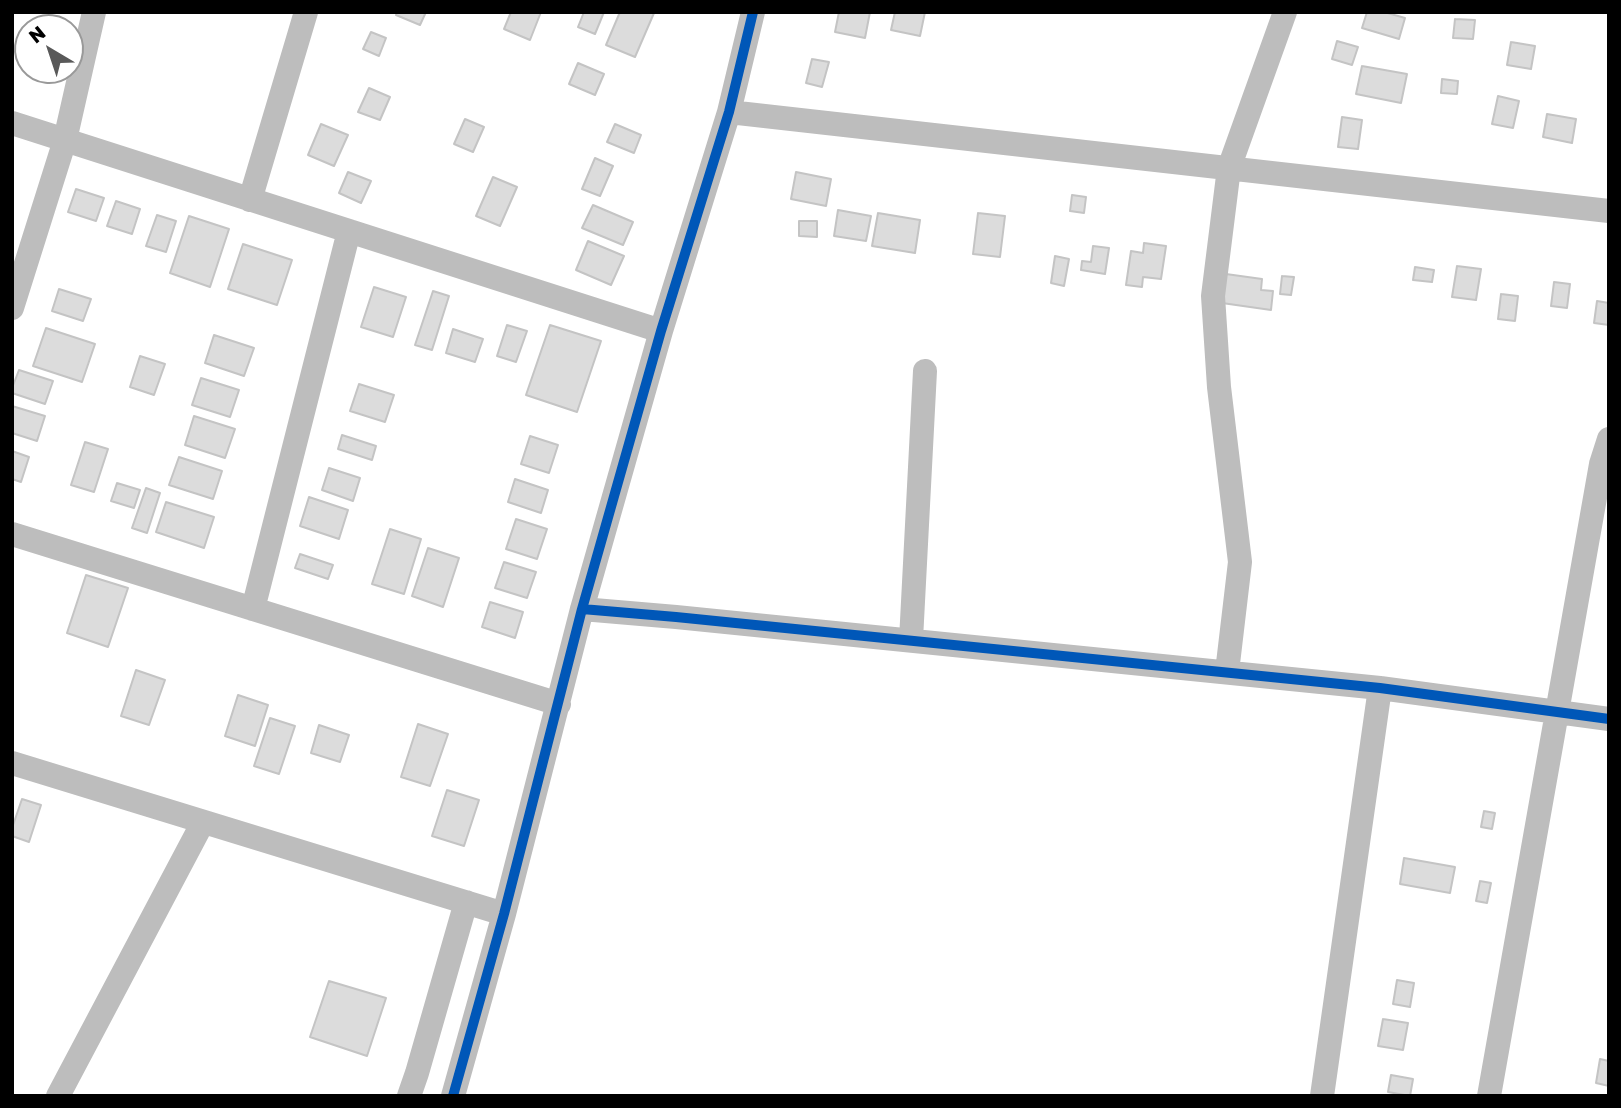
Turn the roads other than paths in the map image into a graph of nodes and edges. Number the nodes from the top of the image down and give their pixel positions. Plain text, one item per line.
1 (94, 12) edge
2 (306, 12) edge
3 (753, 12) edge
4 (1285, 12) edge
5 (729, 112) junction
6 (12, 123) edge
7 (65, 140) junction
8 (1229, 168) junction
9 (250, 200) junction
10 (1609, 211) edge
11 (349, 231) junction
12 (12, 308) edge
13 (661, 331) junction
14 (925, 371) dead end
15 (1609, 439) edge
16 (12, 534) edge
17 (253, 609) junction
18 (582, 609) junction
19 (911, 640) junction
20 (1227, 671) junction
21 (1380, 688) junction
22 (559, 704) junction
23 (1557, 712) junction
24 (1609, 719) edge
25 (12, 763) edge
26 (204, 822) junction
27 (466, 902) junction
28 (504, 914) junction
29 (58, 1096) edge
30 (409, 1096) edge
31 (453, 1096) edge
32 (1322, 1096) edge
33 (1489, 1096) edge

1 - 7 street
2 - 9 street
3 - 5 street
4 - 8 street
5 - 8 street
5 - 13 street
6 - 7 street
7 - 9 street
7 - 12 street
8 - 10 street
8 - 20 street
9 - 11 street
11 - 13 street
11 - 17 street
13 - 18 street
14 - 19 street
15 - 23 street
16 - 17 street
17 - 22 street
18 - 19 street
18 - 22 street
19 - 20 street
20 - 21 street
21 - 23 street
21 - 32 street
22 - 28 street
23 - 24 street
23 - 33 street
25 - 26 street
26 - 27 street
26 - 29 street
27 - 28 street
27 - 30 street
28 - 31 street

